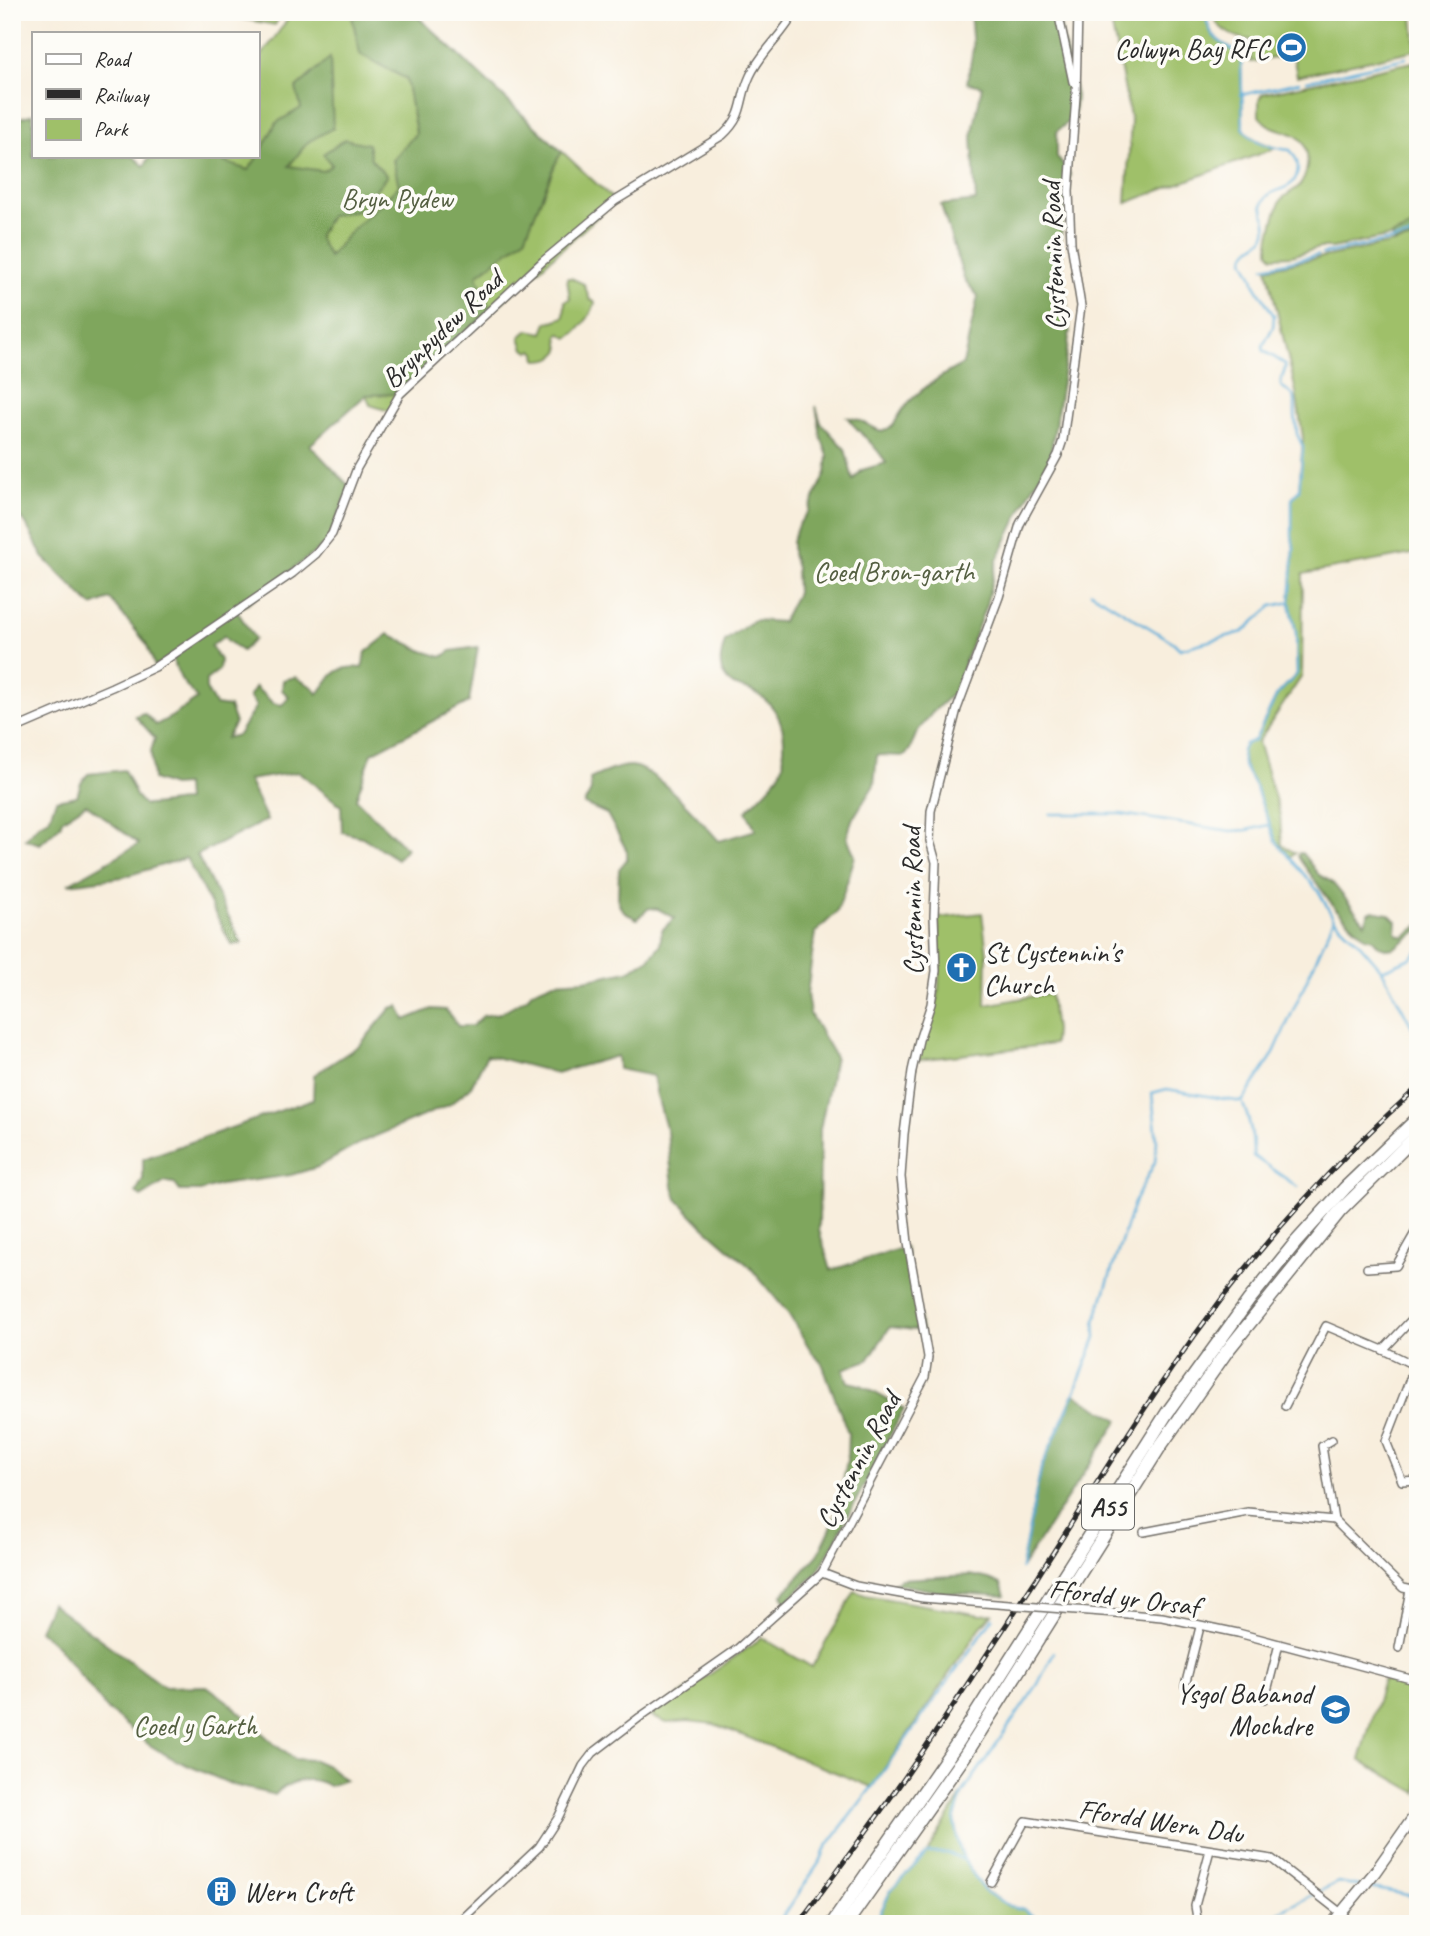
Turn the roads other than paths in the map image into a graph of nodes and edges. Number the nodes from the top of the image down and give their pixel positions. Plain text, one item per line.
1 (795, 12) edge
2 (1058, 12) edge
3 (1078, 12) edge
4 (1076, 96) junction
5 (12, 730) edge
6 (1418, 1118) edge
7 (1418, 1134) edge
8 (1418, 1232) edge
9 (1367, 1268) dead end
10 (1418, 1313) edge
11 (1383, 1350) junction
12 (1416, 1366) edge
13 (1285, 1406) dead end
14 (1332, 1440) dead end
15 (1418, 1479) edge
16 (1334, 1520) junction
17 (1144, 1532) dead end
18 (822, 1573) junction
19 (1414, 1590) edge
20 (1200, 1627) junction
21 (1279, 1644) junction
22 (1399, 1648) dead end
23 (1418, 1681) edge
24 (1185, 1686) dead end
25 (1265, 1699) dead end
26 (1418, 1811) edge
27 (1210, 1850) junction
28 (991, 1882) dead end
29 (1341, 1913) junction
30 (457, 1924) edge
31 (832, 1924) edge
32 (846, 1924) edge
33 (1198, 1924) edge
34 (1332, 1924) edge

1 - 5 street, Brynpydew Road
2 - 4 street
3 - 4 street
4 - 18 street, Cystennin Road
6 - 31 highway, A55
7 - 32 highway, A55
8 - 9 street
10 - 11 street
11 - 12 street
11 - 13 street
12 - 15 street
14 - 16 street
16 - 17 street
16 - 19 street
18 - 20 street, Ffordd yr Orsaf, bridge
18 - 30 street
19 - 22 street
20 - 21 street, Ffordd yr Orsaf
20 - 24 street
21 - 23 street, Ffordd yr Orsaf
21 - 25 street
26 - 29 main road
27 - 28 street, Ffordd Wern Ddu
27 - 29 street, Ffordd Wern Ddu
27 - 33 street
29 - 34 main road

